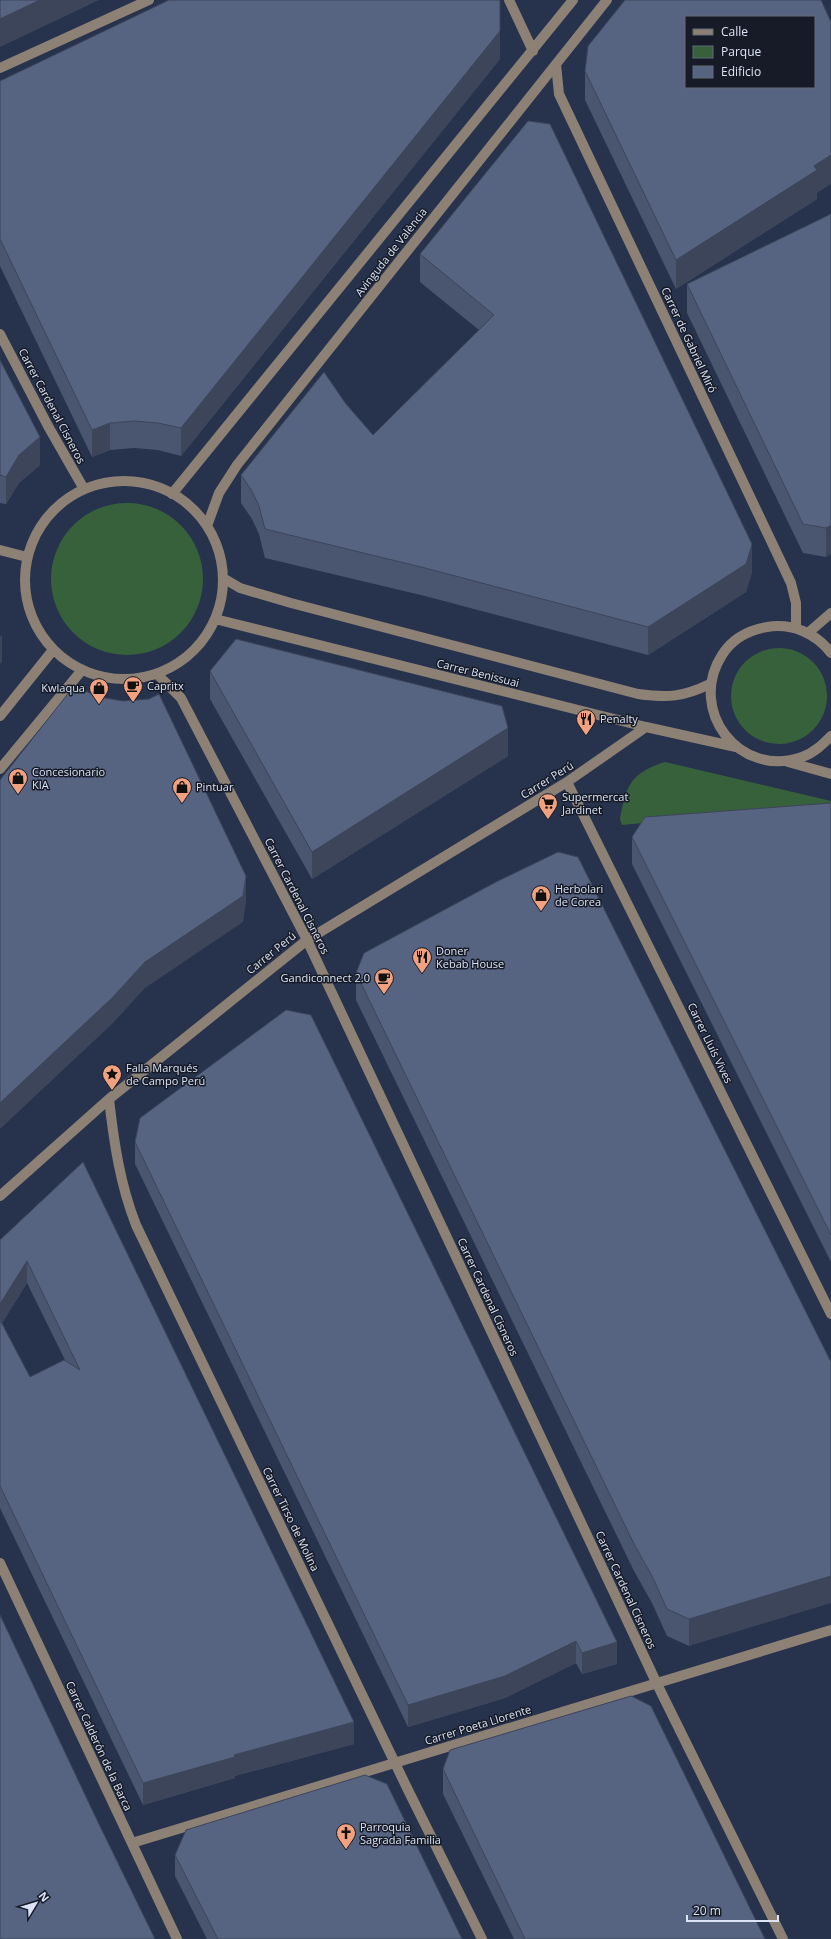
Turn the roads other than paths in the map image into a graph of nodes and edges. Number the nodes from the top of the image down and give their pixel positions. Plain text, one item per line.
1 (149, 0) edge
2 (509, 0) edge
3 (573, 0) edge
4 (607, 0) edge
5 (533, 51) junction
6 (556, 64) junction
7 (0, 68) edge
8 (0, 334) edge
9 (84, 489) junction
10 (172, 494) junction
11 (207, 526) junction
12 (0, 550) edge
13 (27, 557) junction
14 (223, 578) junction
15 (831, 614) edge
16 (215, 619) junction
17 (796, 628) junction
18 (808, 633) junction
19 (53, 650) junction
20 (831, 653) edge
21 (82, 670) junction
22 (157, 674) junction
23 (710, 684) junction
24 (0, 716) edge
25 (646, 727) junction
26 (831, 736) edge
27 (736, 747) junction
28 (786, 761) junction
29 (0, 769) edge
30 (831, 774) edge
31 (567, 782) junction
32 (307, 940) junction
33 (109, 1098) junction
34 (0, 1196) edge
35 (831, 1314) edge
36 (0, 1563) edge
37 (831, 1630) edge
38 (657, 1684) junction
39 (395, 1762) junction
40 (132, 1843) junction
41 (177, 1939) edge
42 (482, 1939) edge
43 (783, 1939) edge

1 - 7 street
2 - 5 street
3 - 5 street, Avinguda de València
4 - 6 street, Avinguda de València
5 - 10 street, Avinguda de València
6 - 11 street, Avinguda de València
6 - 17 street, Carrer de Gabriel Miró
8 - 9 street, Carrer Cardenal Cisneros
9 - 10 street
9 - 13 street
10 - 11 street
11 - 14 street
12 - 13 street
13 - 19 street
14 - 16 street
14 - 23 street, Carrer Benissuai
15 - 18 street
16 - 22 street
16 - 25 street, Carrer Benissuai
17 - 18 street
17 - 23 street
18 - 20 street
19 - 21 street
19 - 24 street
21 - 22 street
21 - 29 street
22 - 32 street, Carrer Cardenal Cisneros
23 - 27 street
25 - 27 street, Carrer Benissuai
25 - 31 street, Carrer Perú
26 - 28 street
27 - 28 street
28 - 30 street
31 - 32 street, Carrer Perú
31 - 35 street, Carrer Lluís Vives
32 - 33 street, Carrer Perú
32 - 38 street, Carrer Cardenal Cisneros
33 - 34 street, Carrer Perú
33 - 39 street, Carrer Tirso de Molina
36 - 40 street, Carrer Calderón de la Barca
37 - 38 street, Carrer Poeta Llorente
38 - 39 street, Carrer Poeta Llorente
38 - 43 street, Carrer Cardenal Cisneros
39 - 40 street, Carrer Poeta Llorente
39 - 42 street, Carrer Tirso de Molina
40 - 41 street, Carrer Calderón de la Barca

